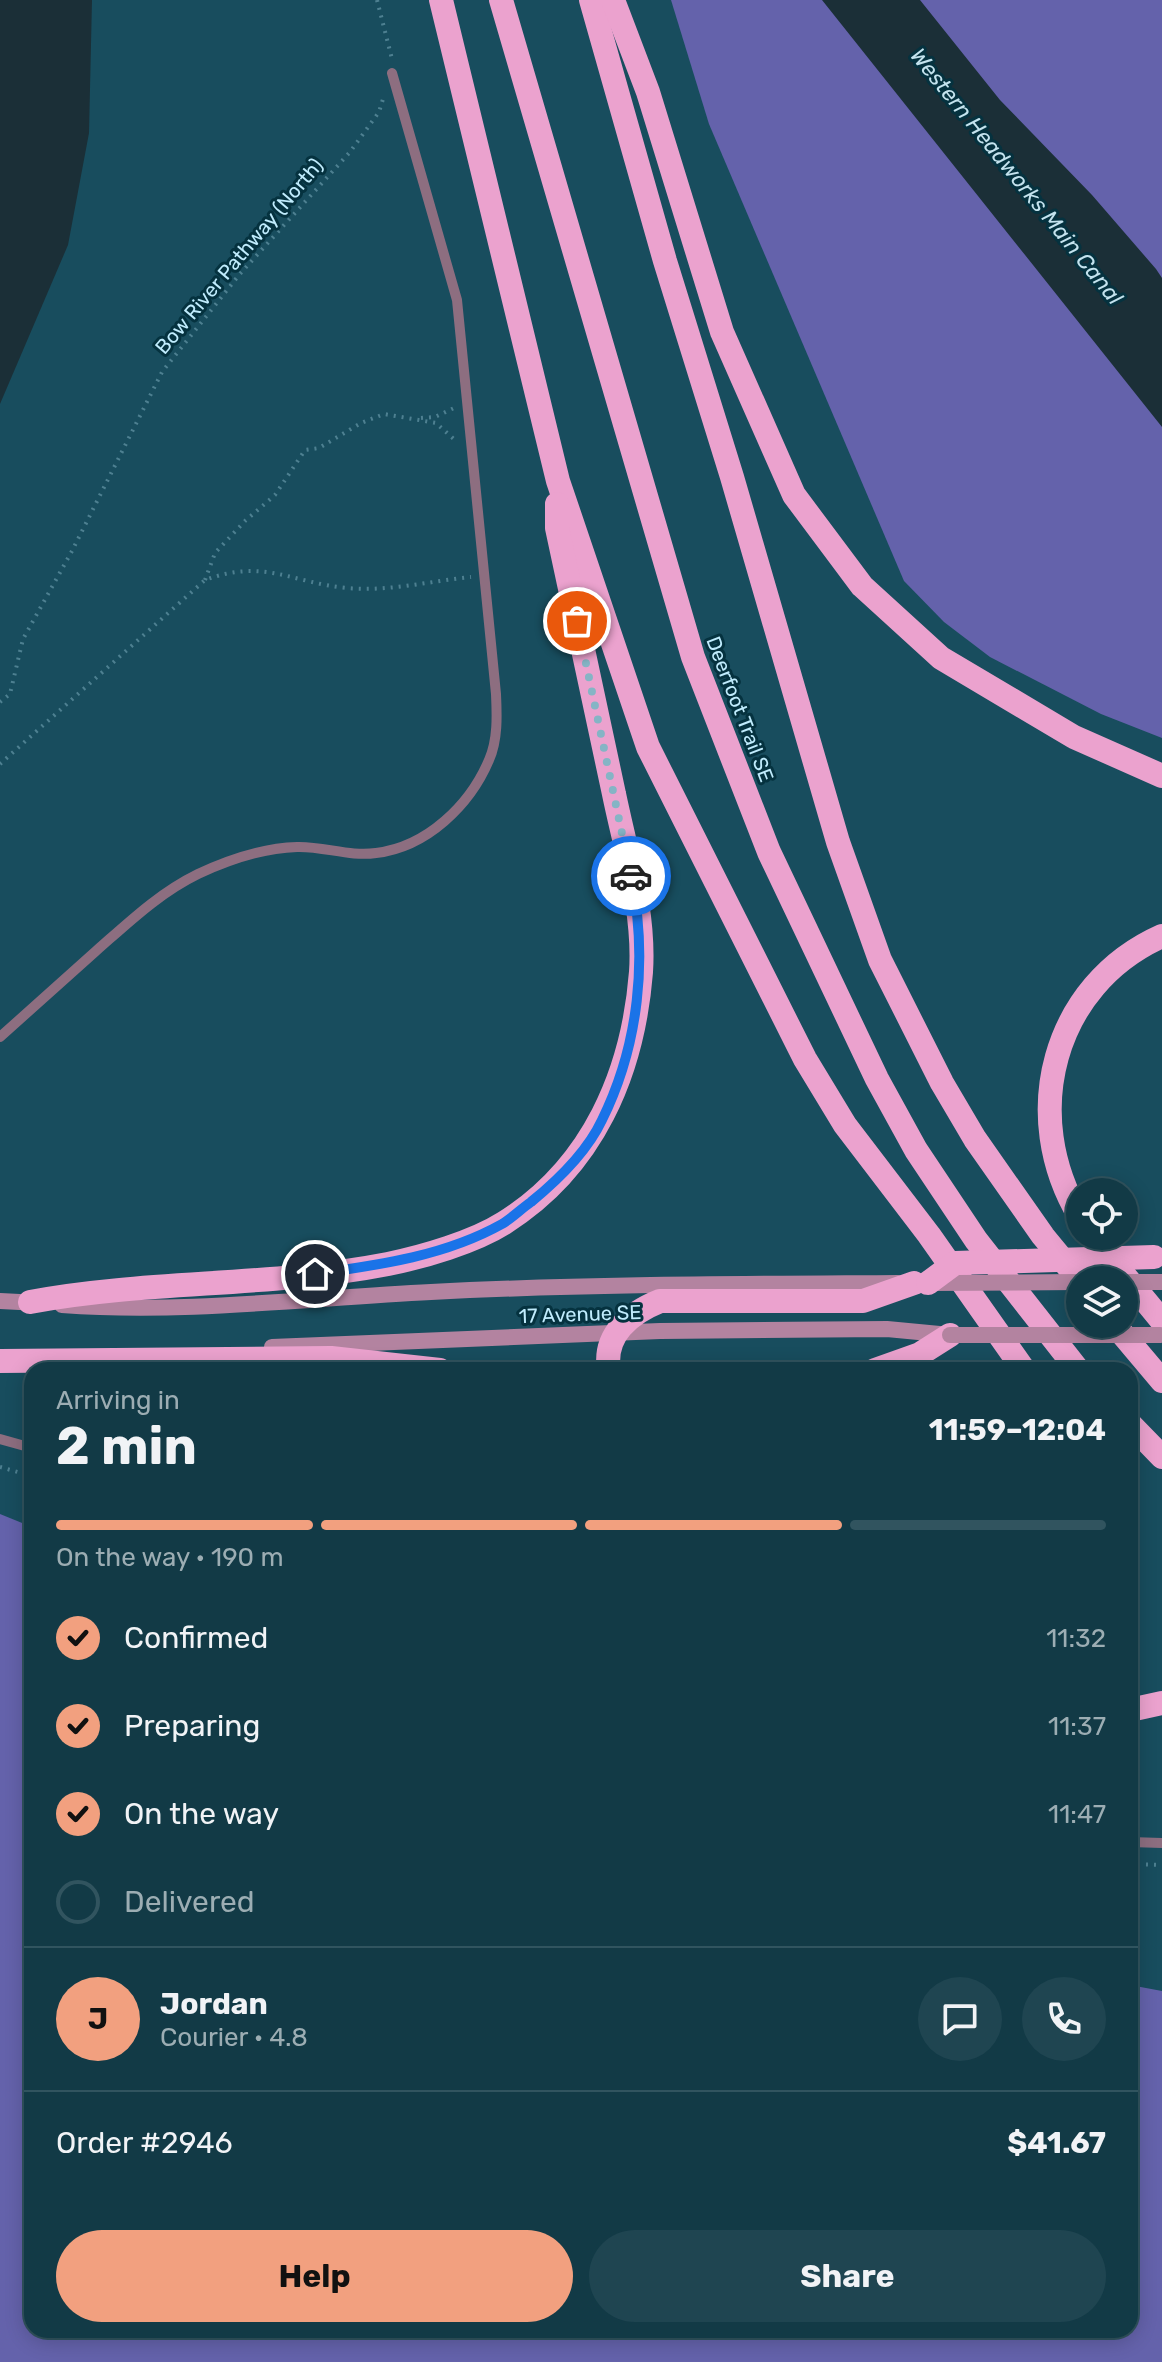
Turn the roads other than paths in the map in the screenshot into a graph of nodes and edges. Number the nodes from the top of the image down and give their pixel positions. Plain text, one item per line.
1 (441, 0) edge
2 (501, 0) edge
3 (591, 0) edge
4 (613, 0) edge
5 (392, 73) road end
6 (558, 481) junction
7 (1162, 776) edge
8 (1162, 936) edge
9 (0, 1037) edge
10 (1066, 1185) edge
11 (1102, 1250) edge
12 (1158, 1256) edge
13 (1067, 1266) edge
14 (1066, 1282) edge
15 (1138, 1282) edge
16 (1162, 1282) edge
17 (921, 1283) junction
18 (0, 1301) edge
19 (30, 1302) junction
20 (1161, 1331) edge
21 (615, 1333) junction
22 (950, 1335) junction
23 (1126, 1338) edge
24 (0, 1360) edge
25 (367, 1362) edge
26 (608, 1362) edge
27 (898, 1362) edge
28 (1018, 1362) edge
29 (1072, 1362) edge
30 (1162, 1381) edge
31 (1138, 1432) edge
32 (0, 1439) edge
33 (24, 1446) edge
34 (1162, 1457) edge
35 (1162, 1703) edge
36 (1138, 1708) edge
37 (1138, 1842) edge
38 (1162, 1843) edge

1 - 6 highway
2 - 29 highway, Deerfoot Trail SE
3 - 13 highway
4 - 7 highway
5 - 9 lane
6 - 19 highway
6 - 28 highway
8 - 10 highway
11 - 20 highway
12 - 17 highway, bridge
14 - 17 main road, 17 Avenue SE, bridge
15 - 16 main road, bridge
17 - 19 main road, 17 Avenue SE
17 - 21 highway
18 - 19 main road, 17 Avenue SE
20 - 22 main road, 17 Avenue SE, bridge
21 - 22 main road, 17 Avenue SE
21 - 24 main road, 17 Avenue SE
21 - 26 highway
22 - 27 highway
23 - 30 highway
24 - 25 highway
31 - 34 highway
32 - 33 lane
35 - 36 highway
37 - 38 lane

